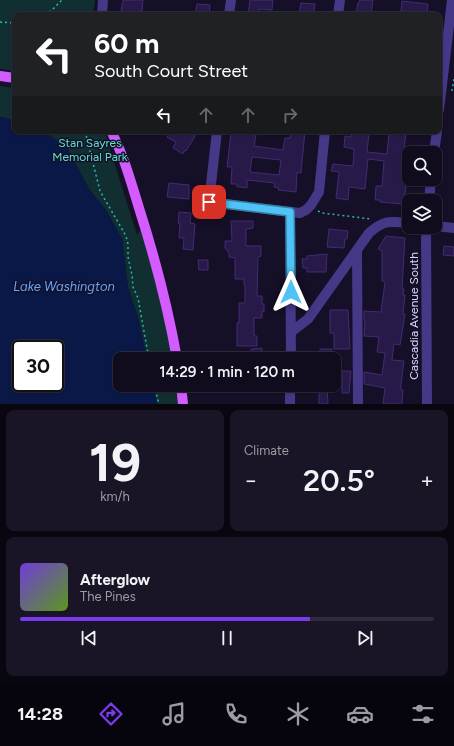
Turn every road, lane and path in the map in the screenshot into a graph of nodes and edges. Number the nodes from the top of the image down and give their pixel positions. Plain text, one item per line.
1 (62, 0) edge
2 (103, 0) edge
3 (231, 0) edge
4 (340, 0) edge
5 (452, 0) edge
6 (49, 12) edge
7 (102, 12) edge
8 (230, 12) edge
9 (338, 12) edge
10 (0, 22) edge
11 (12, 23) edge
12 (442, 71) edge
13 (0, 76) edge
14 (12, 78) edge
15 (454, 78) edge
16 (452, 91) dead end
17 (86, 134) edge
18 (112, 134) edge
19 (216, 134) edge
20 (325, 134) edge
21 (437, 134) edge
22 (435, 146) edge
23 (290, 212) junction
24 (322, 213) dead end
25 (374, 222) junction
26 (402, 222) edge
27 (442, 227) edge
28 (454, 228) edge
29 (426, 234) edge
30 (357, 251) junction
31 (291, 332) junction
32 (148, 352) edge
33 (176, 352) edge
34 (291, 352) edge
35 (156, 392) edge
36 (182, 392) edge
37 (290, 392) edge
38 (159, 404) edge
39 (183, 404) edge
40 (290, 404) edge
41 (358, 404) edge
42 (427, 404) edge

1 - 6 path
2 - 7 street
3 - 8 street
4 - 9 street
5 - 12 street
10 - 11 path
13 - 14 main road
15 - 16 path
17 - 32 path
18 - 33 main road
19 - 23 street
20 - 23 street
21 - 22 street
23 - 31 street
24 - 25 path
25 - 26 street
25 - 30 street
27 - 28 street
29 - 42 street, Cascadia Avenue South
30 - 31 street
30 - 41 street
31 - 34 street
35 - 38 path
36 - 39 main road
37 - 40 street

